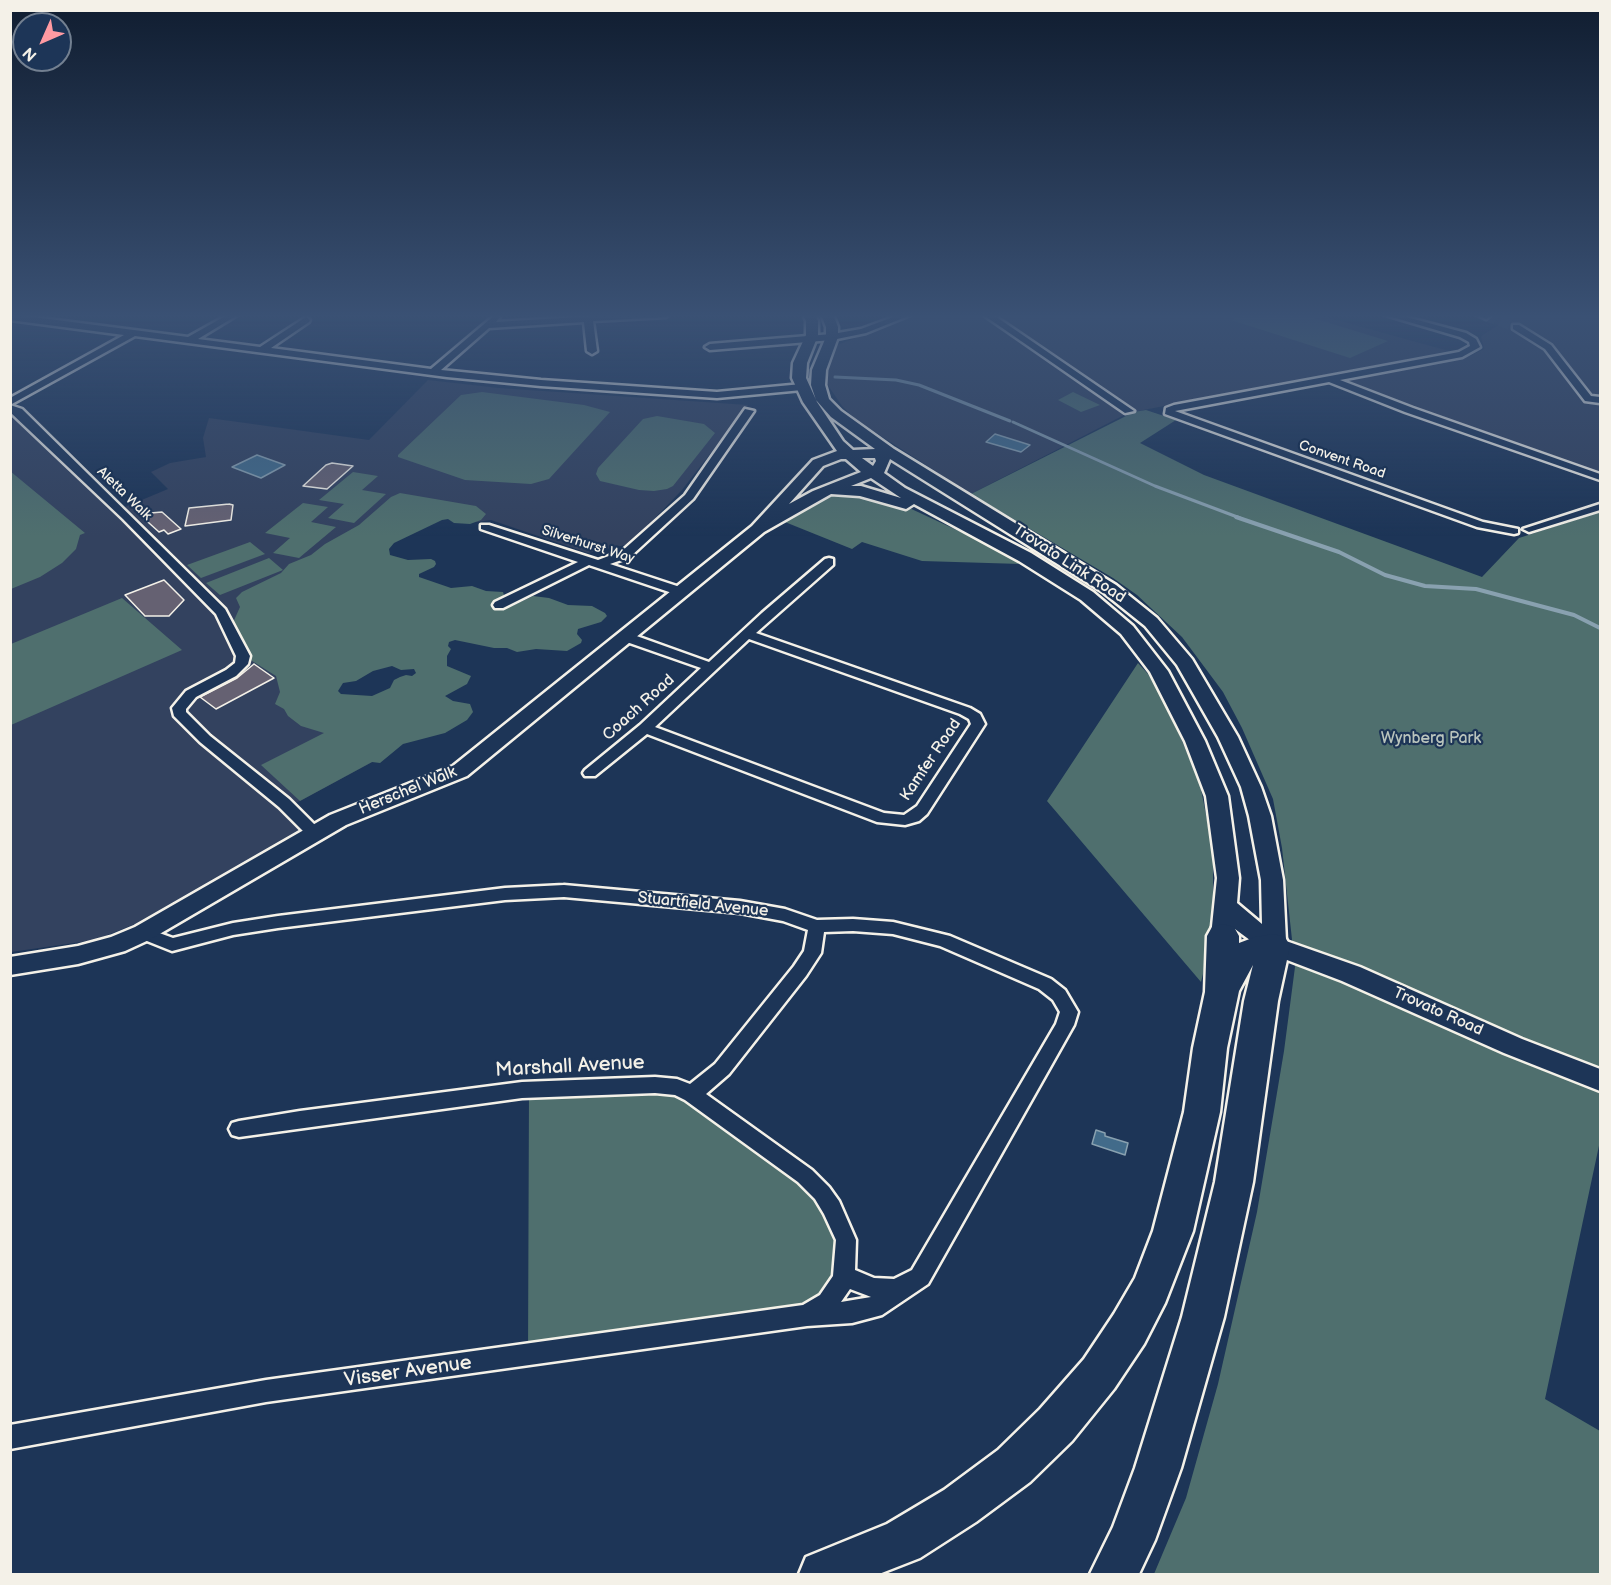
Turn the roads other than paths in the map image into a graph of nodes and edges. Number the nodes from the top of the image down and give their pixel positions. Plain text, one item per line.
1 (36, 388) edge
2 (614, 388) edge
3 (792, 388) edge
4 (803, 388) edge
5 (819, 388) edge
6 (1095, 388) edge
7 (1280, 388) edge
8 (1351, 388) edge
9 (1580, 388) edge
10 (1600, 400) edge
11 (10, 402) edge
12 (10, 408) edge
13 (749, 411) dead end
14 (1129, 411) dead end
15 (836, 414) junction
16 (882, 453) junction
17 (848, 454) junction
18 (873, 474) junction
19 (926, 475) junction
20 (1600, 477) edge
21 (818, 494) junction
22 (1600, 507) edge
23 (485, 527) dead end
24 (970, 528) junction
25 (1529, 529) dead end
26 (758, 530) junction
27 (1514, 531) dead end
28 (829, 562) dead end
29 (594, 563) junction
30 (682, 592) junction
31 (499, 605) dead end
32 (747, 634) junction
33 (626, 637) junction
34 (710, 667) junction
35 (645, 728) junction
36 (590, 773) dead end
37 (314, 832) junction
38 (1225, 921) junction
39 (816, 926) junction
40 (143, 933) junction
41 (1285, 942) junction
42 (10, 966) edge
43 (1222, 992) junction
44 (1600, 1080) edge
45 (692, 1094) junction
46 (238, 1129) dead end
47 (844, 1276) junction
48 (921, 1277) junction
49 (807, 1315) junction
50 (10, 1437) edge
51 (823, 1575) edge
52 (1114, 1575) edge

1 - 11 street
2 - 3 street
4 - 17 main road, Trovato Link Road
5 - 15 main road, Trovato Link Road
6 - 14 street
7 - 27 street, Convent Road
8 - 20 street
9 - 10 street
12 - 37 street, Aletta Walk
13 - 29 street
15 - 16 main road
15 - 19 main road, Trovato Link Road
16 - 17 main road
16 - 18 main road
16 - 19 main road
17 - 18 main road, Trovato Link Road
17 - 26 main road, Herschel Walk
18 - 21 main road
18 - 24 main road, Trovato Link Road
19 - 41 main road, Trovato Link Road
21 - 24 main road
21 - 26 main road, Herschel Walk
22 - 25 street
23 - 29 street, Silverhurst Way
24 - 38 main road, Trovato Link Road
26 - 30 main road, Herschel Walk
28 - 32 street, Coach Road
29 - 30 street, Silverhurst Way
29 - 31 street
30 - 33 main road, Herschel Walk
32 - 34 street, Coach Road
32 - 35 street, Kamfer Road
33 - 34 street, Coach Road
33 - 37 main road, Herschel Walk
34 - 35 street, Coach Road
35 - 36 street, Coach Road
37 - 40 main road, Herschel Walk
38 - 41 main road, Trovato Road
38 - 43 highway
39 - 40 street, Stuartfield Avenue
39 - 45 street
39 - 48 street, Stuartfield Avenue
40 - 42 main road, Herschel Walk
41 - 43 highway
41 - 44 main road, Trovato Road
41 - 52 highway
43 - 51 highway
45 - 46 street, Marshall Avenue
45 - 47 street, Marshall Avenue
47 - 48 street
47 - 49 street
48 - 49 street, Stuartfield Avenue
49 - 50 street, Visser Avenue

